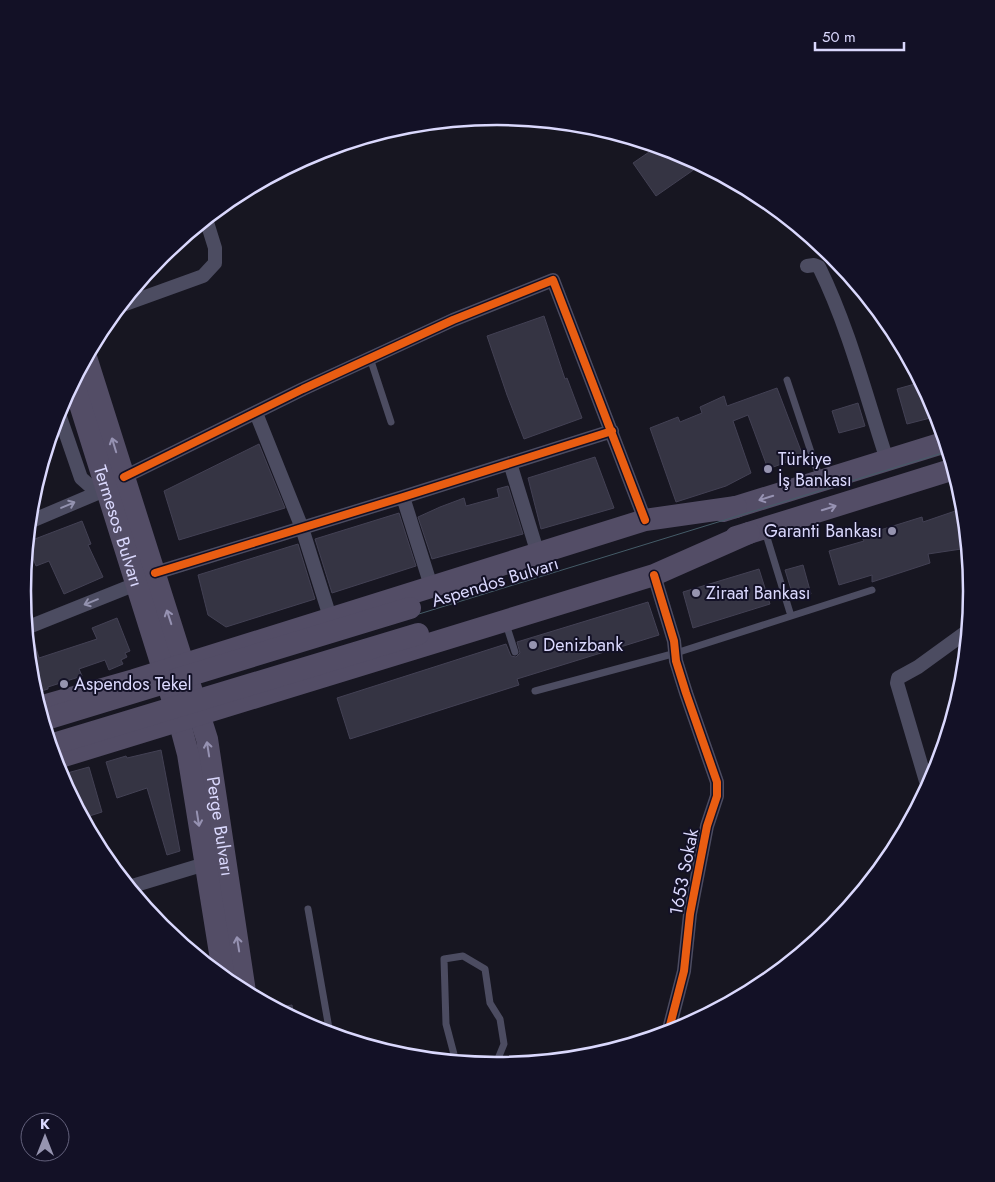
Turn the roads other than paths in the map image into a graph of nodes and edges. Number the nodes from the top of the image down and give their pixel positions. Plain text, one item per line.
1 (208, 226) edge
2 (807, 266) dead end
3 (133, 301) edge
4 (370, 358) junction
5 (89, 368) edge
6 (787, 380) dead end
7 (77, 390) edge
8 (256, 413) junction
9 (391, 422) dead end
10 (63, 424) edge
11 (612, 430) junction
12 (940, 444) edge
13 (887, 460) junction
14 (510, 463) junction
15 (948, 471) edge
16 (820, 481) junction
17 (115, 483) junction
18 (403, 497) junction
19 (736, 507) junction
20 (37, 518) edge
21 (644, 520) junction
22 (302, 528) junction
23 (757, 530) junction
24 (538, 554) junction
25 (654, 575) junction
26 (145, 578) junction
27 (432, 586) junction
28 (872, 590) dead end
29 (791, 616) junction
30 (330, 618) junction
31 (505, 621) junction
32 (32, 625) edge
33 (962, 635) edge
34 (515, 652) dead end
35 (212, 654) junction
36 (676, 654) junction
37 (173, 667) junction
38 (134, 680) junction
39 (535, 691) dead end
40 (232, 704) junction
41 (45, 705) edge
42 (190, 717) junction
43 (49, 718) edge
44 (146, 731) junction
45 (57, 743) edge
46 (62, 756) edge
47 (925, 777) edge
48 (205, 864) junction
49 (137, 886) edge
50 (308, 909) dead end
51 (222, 967) edge
52 (244, 982) edge
53 (670, 1024) edge
54 (329, 1026) edge
55 (454, 1055) edge
56 (499, 1057) edge

1 - 3 street
2 - 13 street
4 - 8 street
4 - 9 lane
4 - 11 street
17 -> 5 main road, Termesos Bulvarı
6 - 16 lane
7 - 17 main road, Termesos Bulvarı
8 - 17 street
8 - 22 street
10 - 17 street
11 - 14 street
11 - 21 street
12 - 13 main road, Aspendos Bulvarı
13 - 16 main road, Aspendos Bulvarı
14 - 18 street
14 - 24 street
23 -> 15 main road, Aspendos Bulvarı
16 -> 19 main road, Aspendos Bulvarı
20 -> 17 street
17 - 26 main road, Termesos Bulvarı
18 - 22 street
18 - 27 street
19 - 21 main road
19 - 43 main road, Aspendos Bulvarı, bridge
21 - 24 main road
22 - 26 street
22 - 30 street
23 - 25 main road
23 - 29 lane
23 - 45 main road, Aspendos Bulvarı, bridge
24 - 27 main road
25 - 31 main road
25 - 36 street, 1653 Sokak
26 -> 32 street
26 - 37 main road, Termesos Bulvarı
27 - 30 main road
28 - 29 lane
29 - 36 lane
30 - 35 main road
31 - 34 lane
31 - 40 main road
33 - 47 street
35 - 37 main road
35 - 40 main road
36 - 39 lane
36 - 53 street, 1653 Sokak
37 - 38 main road
37 - 42 main road, Perge Bulvarı
38 - 41 main road
38 - 44 main road
40 - 42 main road
42 - 44 main road
42 -> 48 main road, Perge Bulvarı
52 -> 42 main road, Perge Bulvarı
44 - 46 main road
48 - 49 street
48 - 51 main road, Perge Bulvarı
50 - 54 lane
55 - 56 lane

